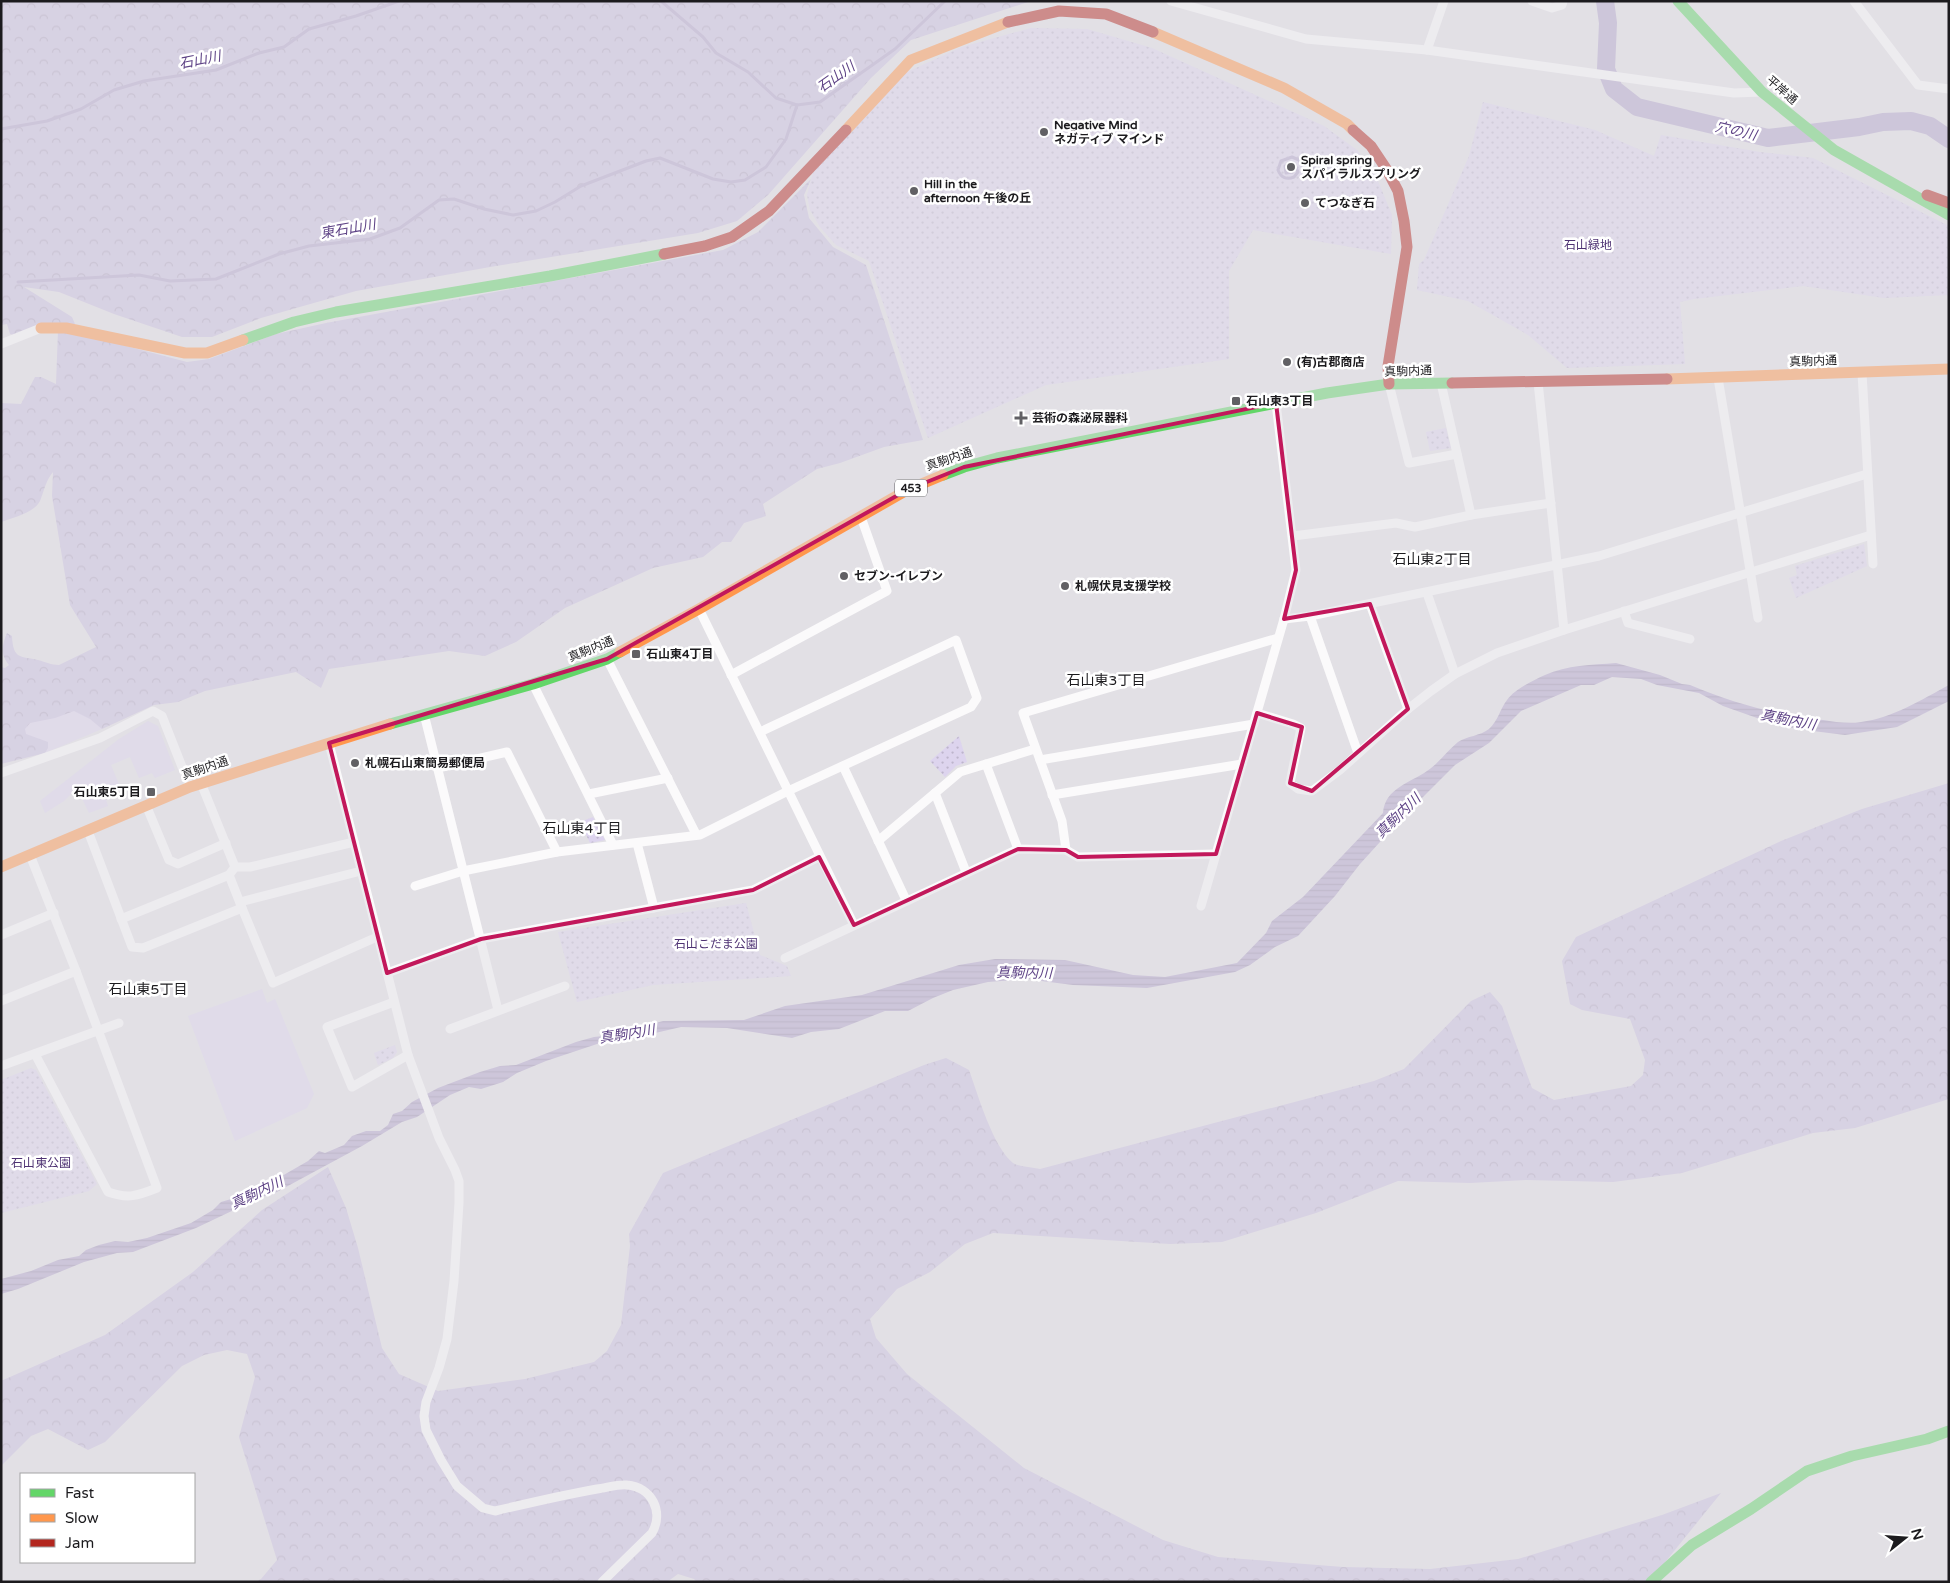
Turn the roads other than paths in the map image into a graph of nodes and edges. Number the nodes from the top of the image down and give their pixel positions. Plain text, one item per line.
1 (1171, 1) edge
2 (1444, 1) edge
3 (1532, 1) edge
4 (1563, 1) edge
5 (1678, 1) edge
6 (1854, 1) edge
7 (1060, 6) edge
8 (1427, 50) junction
9 (1949, 90) edge
10 (1762, 92) junction
11 (1884, 180) junction
12 (1949, 203) edge
13 (1949, 215) edge
14 (41, 328) joint
15 (1, 344) edge
16 (1949, 359) edge
17 (1949, 369) edge
18 (1889, 371) junction
19 (1862, 373) junction
20 (1718, 378) junction
21 (1949, 380) edge
22 (1538, 382) junction
23 (1389, 384) junction
24 (1441, 384) junction
25 (1276, 403) junction
26 (1457, 454) junction
27 (1868, 474) junction
28 (1551, 503) junction
29 (1741, 514) junction
30 (1471, 515) junction
31 (861, 517) junction
32 (1871, 535) junction
33 (1294, 536) junction
34 (1558, 564) junction
35 (1873, 564) dead end
36 (1750, 573) junction
37 (1427, 593) junction
38 (1370, 604) junction
39 (699, 609) junction
40 (1624, 612) junction
41 (1310, 616) junction
42 (1758, 618) dead end
43 (1284, 619) junction
44 (1564, 630) junction
45 (1278, 638) junction
46 (1690, 640) dead end
47 (607, 660) junction
48 (1455, 674) junction
49 (732, 675) junction
50 (533, 684) junction
51 (1408, 709) junction
52 (1257, 713) junction
53 (424, 714) junction
54 (1254, 724) junction
55 (760, 732) junction
56 (329, 743) junction
57 (1035, 749) junction
58 (1358, 753) junction
59 (1040, 760) junction
60 (986, 764) junction
61 (1242, 764) junction
62 (843, 766) junction
63 (438, 768) junction
64 (1, 772) edge
65 (668, 778) junction
66 (196, 785) junction
67 (788, 791) junction
68 (934, 793) junction
69 (589, 794) junction
70 (1052, 795) junction
71 (146, 805) junction
72 (88, 831) junction
73 (696, 834) junction
74 (878, 841) junction
75 (354, 842) junction
76 (226, 843) junction
77 (637, 843) junction
78 (613, 845) junction
79 (1018, 849) junction
80 (1066, 850) junction
81 (557, 852) junction
82 (1216, 854) junction
83 (30, 855) junction
84 (819, 857) junction
85 (1, 867) edge
86 (235, 867) junction
87 (361, 871) junction
88 (463, 871) junction
89 (966, 872) junction
90 (229, 875) junction
91 (415, 886) dead end
92 (906, 900) junction
93 (241, 905) junction
94 (1201, 906) dead end
95 (654, 908) junction
96 (54, 913) junction
97 (121, 919) junction
98 (854, 925) junction
99 (1, 934) edge
100 (377, 937) junction
101 (481, 940) junction
102 (785, 958) dead end
103 (76, 972) junction
104 (386, 973) junction
105 (565, 986) dead end
106 (1, 1001) edge
107 (394, 1002) junction
108 (498, 1010) junction
109 (119, 1023) dead end
110 (450, 1029) dead end
111 (98, 1031) junction
112 (35, 1054) junction
113 (410, 1059) junction
114 (1, 1066) edge
115 (1949, 1430) edge
116 (602, 1582) edge
117 (1651, 1582) edge

1 - 8 street
2 - 8 street
3 - 4 street
5 - 10 main road, 平岸通
6 - 9 street
7 - 14 main road
7 - 23 main road
8 - 10 street
10 - 11 main road, 平岸通
11 - 12 main road, 平岸通
11 - 13 main road, 平岸通
14 - 15 street
16 - 18 main road
17 - 18 main road, 真駒内通 / 453
18 - 19 main road, 真駒内通 / 453
18 - 21 main road
19 - 20 main road, 真駒内通 / 453
19 - 27 street
20 - 22 main road, 真駒内通 / 453
20 - 29 street
22 - 24 main road, 真駒内通 / 453
22 - 28 street
23 - 24 main road, 真駒内通 / 453
23 - 25 main road, 真駒内通 / 453
23 - 26 street
24 - 26 street
25 - 31 main road, 真駒内通 / 453
25 - 33 street
26 - 30 street
27 - 29 street
27 - 32 street
28 - 30 street
28 - 34 street
29 - 34 street
29 - 36 street
30 - 33 street
31 - 39 main road, 真駒内通 / 453
31 - 49 street
32 - 35 street
32 - 36 street
33 - 43 street
34 - 37 street
34 - 44 street
36 - 40 street
36 - 42 street
37 - 38 street
37 - 48 street
38 - 41 street
38 - 51 street
39 - 47 main road, 真駒内通 / 453
39 - 49 street
40 - 44 street
40 - 46 street
41 - 43 street
41 - 58 street
43 - 45 street
44 - 48 street
45 - 52 street
45 - 57 street
47 - 50 main road, 真駒内通 / 453
47 - 65 street
48 - 51 street
49 - 55 street
50 - 53 main road, 真駒内通 / 453
50 - 69 street
51 - 58 street
52 - 54 street
52 - 58 street
53 - 56 main road, 真駒内通 / 453
53 - 63 street
54 - 59 street
54 - 61 street
55 - 62 street
55 - 67 street
56 - 66 main road, 真駒内通 / 453
56 - 75 street
57 - 59 street
57 - 60 street
59 - 70 street
60 - 68 street
60 - 79 street
61 - 70 street
61 - 82 street
62 - 67 street
62 - 74 street
63 - 81 street
63 - 88 street
64 - 66 street
65 - 69 street
65 - 73 street
66 - 71 main road, 真駒内通 / 453
66 - 76 street
67 - 73 street
67 - 84 street
68 - 74 street
68 - 89 street
69 - 78 street
70 - 80 street
71 - 72 main road, 真駒内通 / 453
71 - 76 street
72 - 83 main road, 真駒内通 / 453
72 - 97 street
73 - 77 street
74 - 92 street
75 - 86 street
75 - 87 street
76 - 86 street
77 - 78 street
77 - 95 street
78 - 81 street
79 - 80 street
79 - 89 street
80 - 82 street
81 - 88 street
82 - 94 street
83 - 85 main road, 真駒内通 / 453
83 - 96 street
84 - 95 street
84 - 98 street
86 - 90 street
87 - 93 street
87 - 100 street
88 - 91 street
88 - 101 street
89 - 92 street
90 - 93 street
90 - 97 street
92 - 98 street
93 - 97 street
93 - 100 street
95 - 101 street
96 - 99 street
96 - 103 street
98 - 102 street
100 - 104 street
101 - 104 street
101 - 108 street
103 - 106 street
103 - 111 street
104 - 107 street
105 - 108 street
107 - 113 street
107 - 113 street
108 - 110 street
109 - 111 street
111 - 112 street
111 - 112 street
112 - 114 street
113 - 116 street
115 - 117 main road

